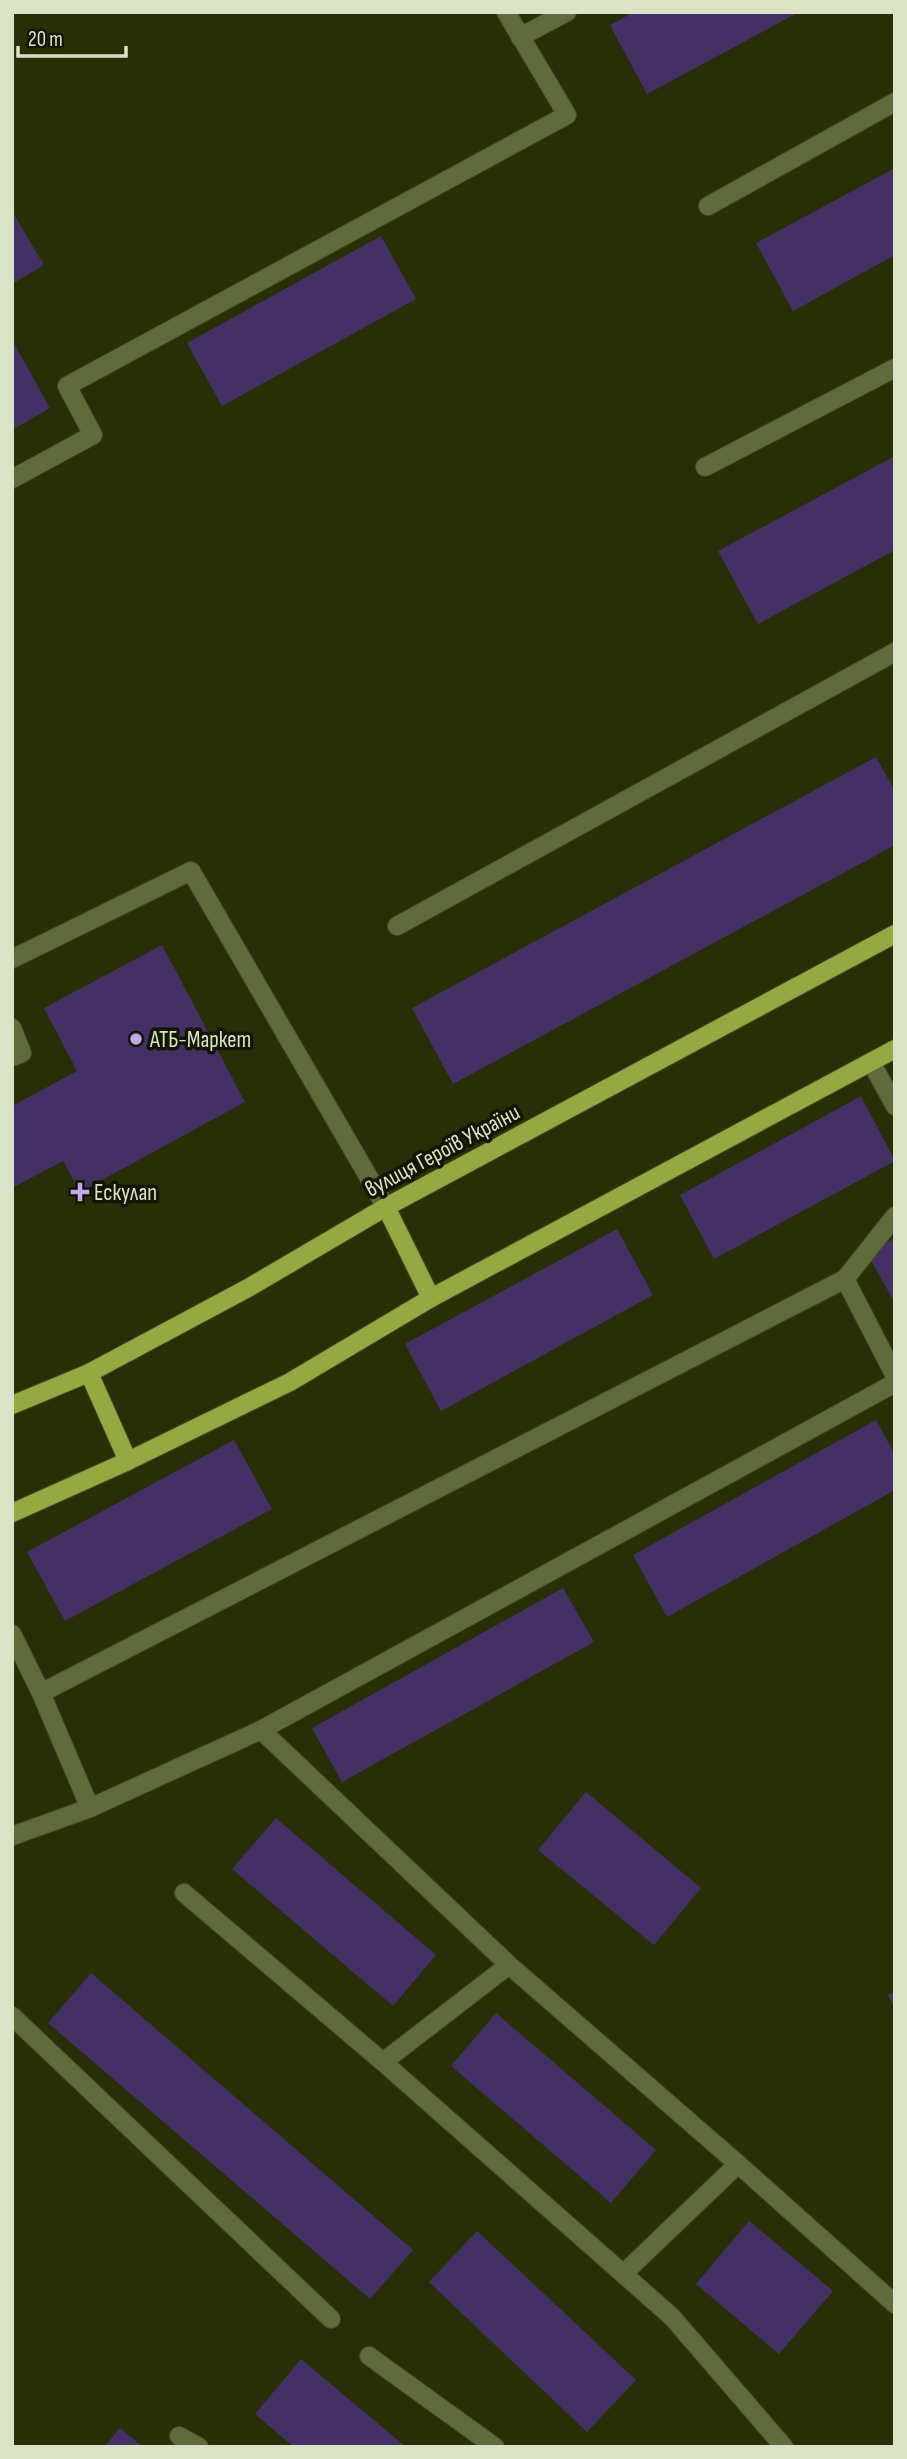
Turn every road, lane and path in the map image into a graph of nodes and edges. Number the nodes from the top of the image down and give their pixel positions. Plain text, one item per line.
1 (506, 12) edge
2 (567, 12) edge
3 (520, 37) junction
4 (895, 102) edge
5 (708, 206) dead end
6 (895, 368) edge
7 (705, 467) dead end
8 (12, 479) edge
9 (892, 659) edge
10 (397, 926) dead end
11 (895, 934) edge
12 (12, 959) edge
13 (12, 1028) edge
14 (895, 1049) edge
15 (12, 1056) edge
16 (871, 1062) junction
17 (895, 1106) edge
18 (386, 1207) junction
19 (895, 1216) edge
20 (845, 1279) junction
21 (430, 1298) junction
22 (89, 1373) junction
23 (895, 1376) edge
24 (895, 1383) edge
25 (12, 1405) edge
26 (128, 1461) junction
27 (12, 1513) edge
28 (12, 1634) edge
29 (41, 1693) junction
30 (261, 1730) junction
31 (90, 1808) junction
32 (12, 1836) edge
33 (184, 1893) dead end
34 (509, 1965) junction
35 (12, 2016) edge
36 (383, 2062) junction
37 (738, 2164) junction
38 (623, 2274) junction
39 (895, 2304) edge
40 (331, 2319) dead end
41 (369, 2356) dead end
42 (179, 2436) dead end
43 (199, 2447) edge
44 (495, 2447) edge
45 (784, 2447) edge

1 - 3 lane
2 - 3 lane
3 - 8 lane
4 - 5 lane
6 - 7 lane
9 - 10 lane
11 - 18 main road, вулиця Героїв України
12 - 18 lane
13 - 15 lane
14 - 16 main road
16 - 17 lane
16 - 21 main road
18 - 21 main road
18 - 22 main road, вулиця Героїв України
19 - 20 lane
20 - 23 lane
20 - 29 lane
21 - 26 main road
22 - 25 main road, вулиця Героїв України
22 - 26 main road
24 - 30 lane
26 - 27 main road
28 - 29 lane
29 - 31 lane
30 - 31 lane
30 - 34 lane
31 - 32 lane
33 - 36 lane
34 - 36 lane
34 - 37 lane
35 - 40 lane
36 - 38 lane
37 - 38 lane
37 - 39 lane
38 - 45 lane
41 - 44 lane
42 - 43 lane

